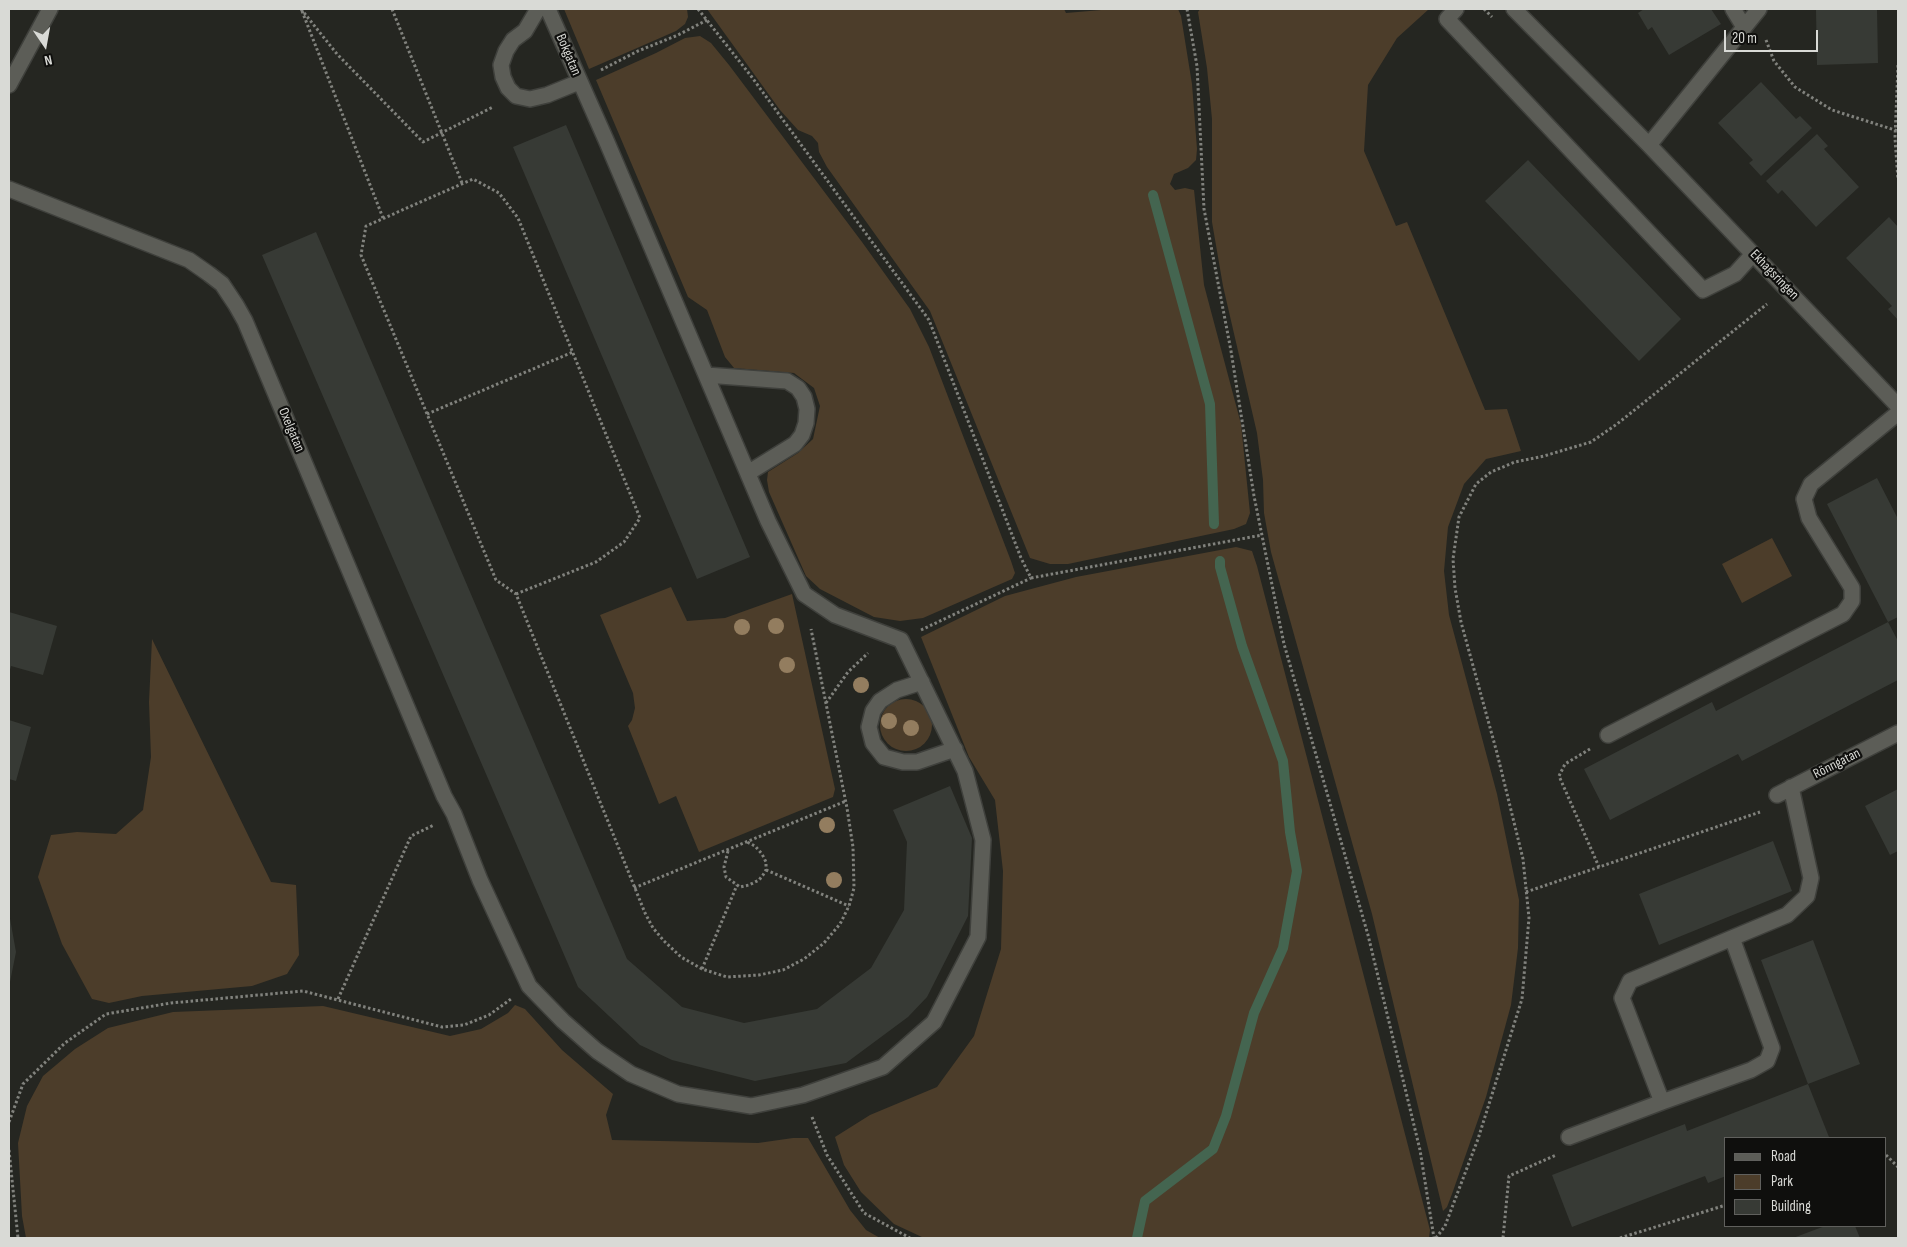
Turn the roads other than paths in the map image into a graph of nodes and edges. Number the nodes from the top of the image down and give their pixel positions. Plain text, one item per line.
1 (50, 9) edge
2 (538, 9) edge
3 (548, 9) edge
4 (1456, 9) edge
5 (1514, 9) edge
6 (1733, 9) edge
7 (1757, 11) edge
8 (1744, 27) junction
9 (579, 82) junction
10 (9, 85) edge
11 (1648, 145) junction
12 (9, 189) edge
13 (1753, 254) junction
14 (706, 375) junction
15 (1898, 406) edge
16 (1898, 413) edge
17 (748, 473) junction
18 (922, 682) junction
19 (1898, 733) edge
20 (1608, 734) road end
21 (954, 749) junction
22 (1792, 787) junction
23 (1777, 795) road end
24 (1732, 938) junction
25 (1662, 1102) junction
26 (1569, 1136) road end

1 - 10 street
2 - 9 street, Bokgatan
3 - 9 street, Bokgatan
4 - 13 street
5 - 11 street, Ekhagsringen
6 - 8 street
7 - 8 street
8 - 11 street
9 - 14 street
11 - 13 street, Ekhagsringen
12 - 21 street, Oxelgatan
13 - 15 street, Ekhagsringen
14 - 17 street
14 - 17 street
16 - 20 street
17 - 18 street
18 - 21 street
18 - 21 street
19 - 22 street, Rönngatan
22 - 23 street, Rönngatan
22 - 24 street
24 - 25 street
24 - 25 street
25 - 26 street

